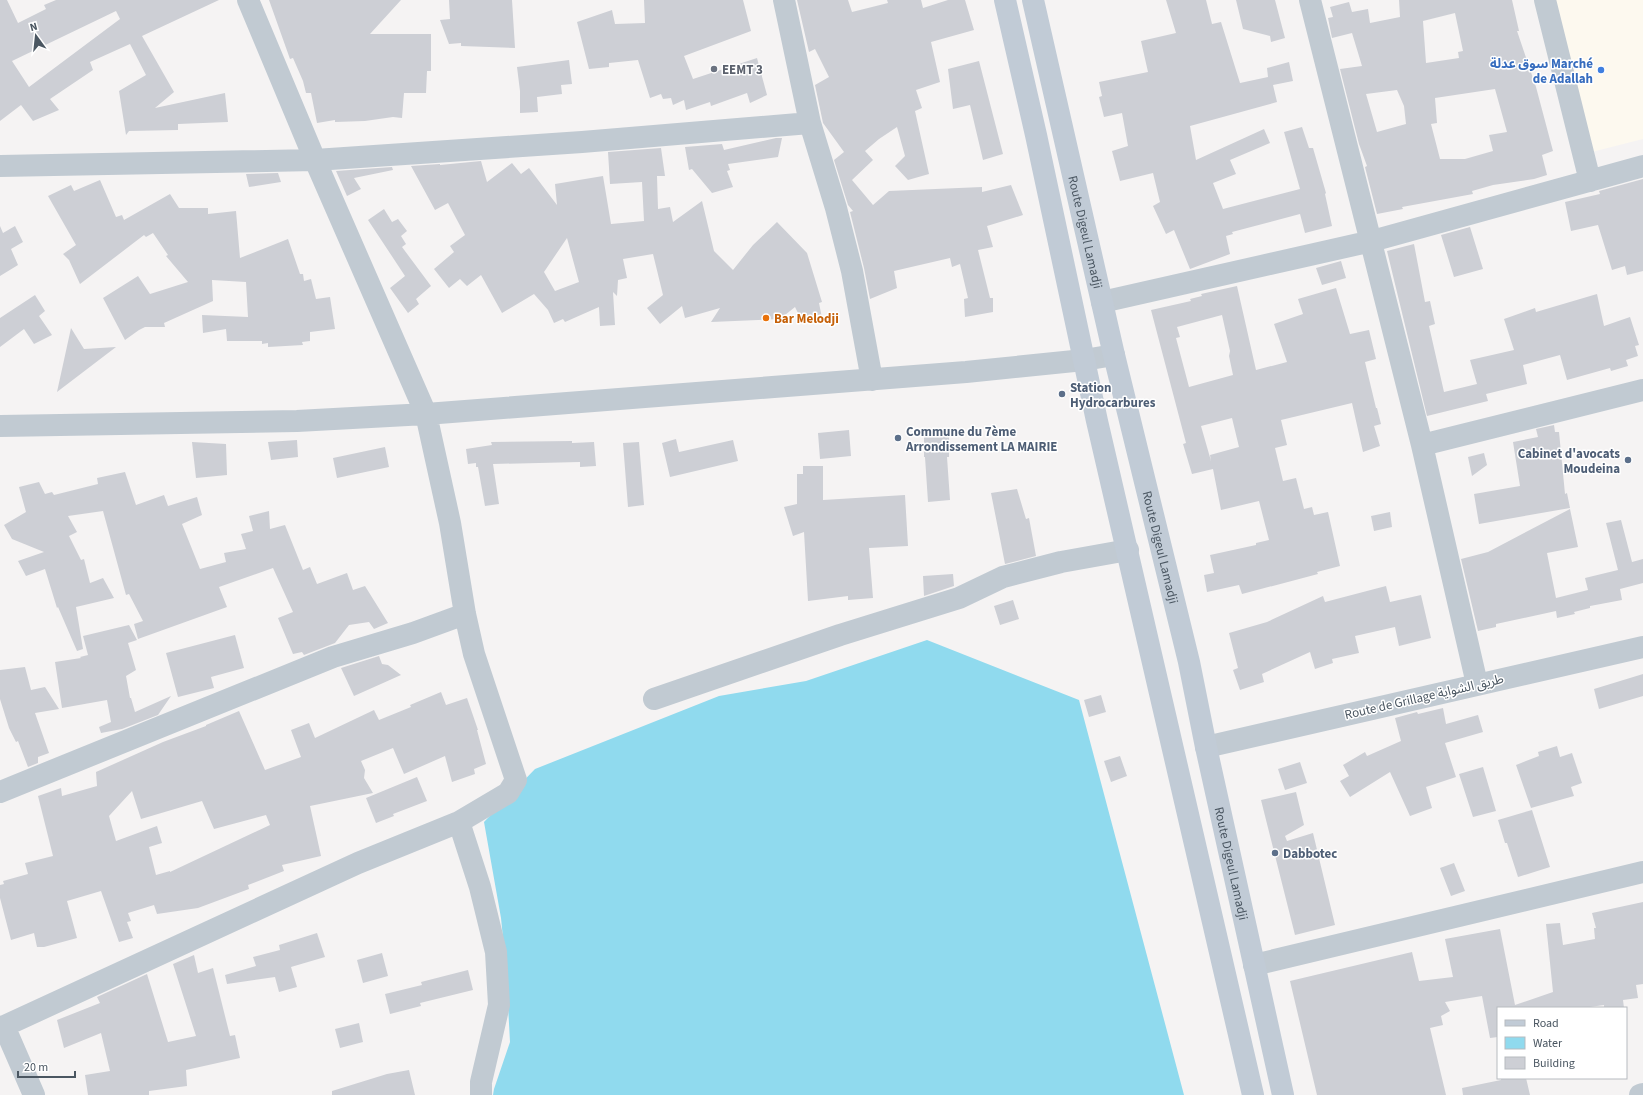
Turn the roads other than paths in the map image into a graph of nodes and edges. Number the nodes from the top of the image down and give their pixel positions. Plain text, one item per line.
1 (248, 0) edge
2 (784, 0) edge
3 (1005, 0) edge
4 (1033, 0) edge
5 (1310, 0) edge
6 (1545, 0) edge
7 (810, 122) junction
8 (315, 160) junction
9 (0, 166) edge
10 (1643, 166) edge
11 (1590, 180) junction
12 (1372, 241) junction
13 (1102, 302) junction
14 (1114, 355) junction
15 (1084, 360) junction
16 (872, 380) junction
17 (1643, 390) edge
18 (426, 414) junction
19 (0, 426) edge
20 (1422, 445) junction
21 (1128, 550) junction
22 (465, 614) junction
23 (1643, 647) edge
24 (1477, 684) junction
25 (654, 699) dead end
26 (1206, 747) junction
27 (0, 792) edge
28 (459, 822) junction
29 (1643, 872) edge
30 (1254, 965) junction
31 (2, 1027) edge
32 (34, 1095) edge
33 (481, 1095) edge
34 (1253, 1095) edge
35 (1283, 1095) edge

1 - 8 street
2 - 7 street
3 - 15 main road
4 - 13 main road, Route Digeul Lamadji
5 - 12 street
6 - 11 street
7 - 8 street
7 - 16 street
8 - 9 street
8 - 18 street
10 - 11 street
11 - 12 street
12 - 13 street
12 - 20 street
13 - 14 main road, Route Digeul Lamadji
14 - 15 street
14 - 26 main road, Route Digeul Lamadji
15 - 16 street
15 - 21 main road
16 - 18 street
17 - 20 street
18 - 19 street
18 - 22 street
20 - 24 street
21 - 25 street
21 - 34 main road
22 - 27 street
22 - 28 street
23 - 24 street, Route de Grillage طريق الشواية
24 - 26 street, Route de Grillage طريق الشواية
26 - 30 main road, Route Digeul Lamadji
28 - 31 street
28 - 33 street
29 - 30 street
30 - 35 main road, Route Digeul Lamadji
31 - 32 street

